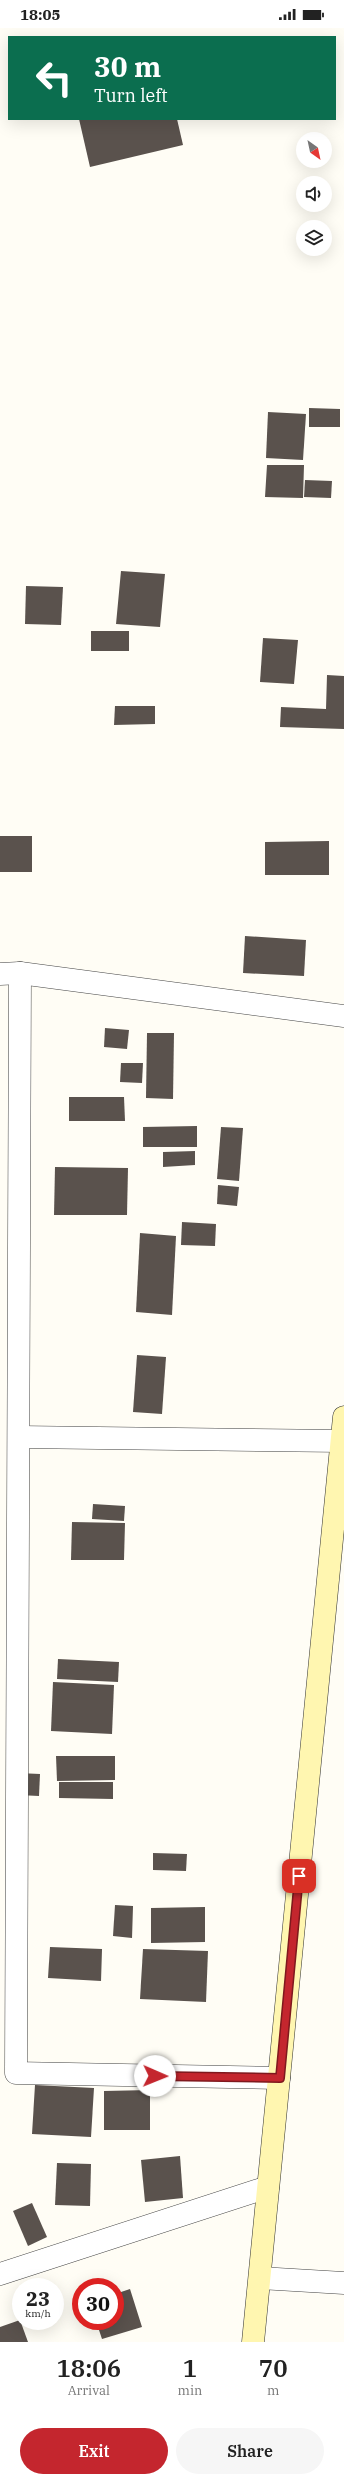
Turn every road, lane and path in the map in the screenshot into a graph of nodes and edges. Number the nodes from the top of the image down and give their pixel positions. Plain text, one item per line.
1 (10, 973) edge
2 (344, 1016) edge
3 (344, 1417) edge
4 (19, 1437) junction
5 (342, 1441) junction
6 (8, 2012) edge
7 (280, 2078) junction
8 (268, 2186) junction
9 (0, 2274) edge
10 (260, 2278) junction
11 (344, 2283) edge
12 (253, 2342) edge

1 - 2 street
1 - 4 street
3 - 5 street
4 - 5 street
4 - 6 street
5 - 7 street
6 - 7 street
7 - 8 street
8 - 9 street
8 - 10 street
10 - 11 street
10 - 12 street

